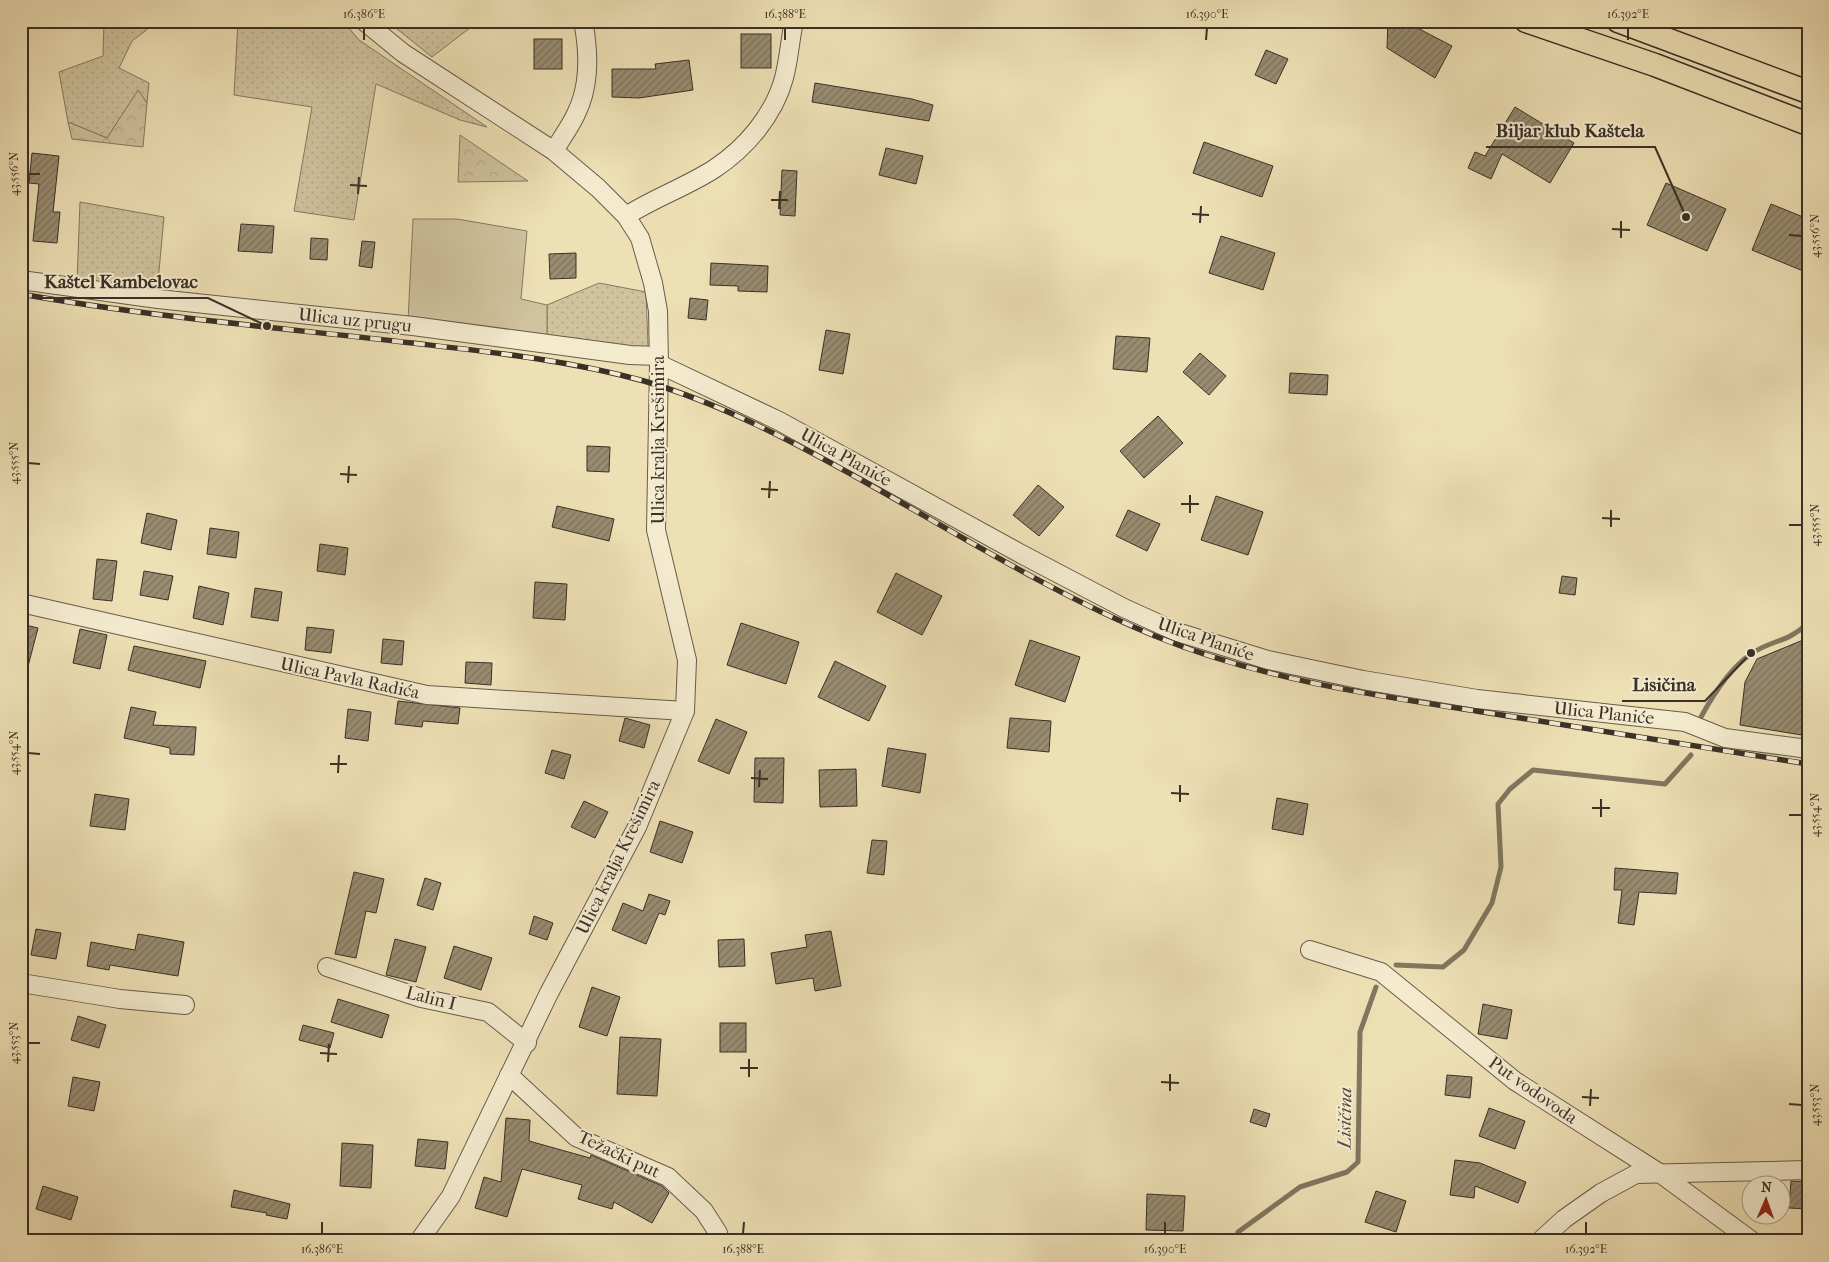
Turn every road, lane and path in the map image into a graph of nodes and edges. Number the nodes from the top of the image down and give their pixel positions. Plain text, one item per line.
1 (364, 21) edge
2 (583, 21) edge
3 (794, 21) edge
4 (1526, 21) edge
5 (1618, 21) edge
6 (1808, 92) edge
7 (1808, 124) edge
8 (554, 151) junction
9 (626, 216) junction
10 (21, 280) edge
11 (659, 360) junction
12 (21, 603) edge
13 (685, 711) junction
14 (1808, 749) edge
15 (1310, 950) dead end
16 (327, 967) dead end
17 (21, 983) edge
18 (185, 1005) dead end
19 (527, 1043) junction
20 (509, 1075) junction
21 (1808, 1170) edge
22 (1661, 1174) junction
23 (419, 1241) edge
24 (718, 1241) edge
25 (1540, 1241) edge
26 (1752, 1241) edge

1 - 8 street, Ulica kralja Krešimira
2 - 8 street
3 - 9 street
4 - 7 main road
5 - 6 main road
8 - 9 street, Ulica kralja Krešimira
9 - 11 street, Ulica kralja Krešimira
10 - 11 street, Ulica uz prugu
11 - 13 street, Ulica kralja Krešimira
11 - 14 street, Ulica Planiće
12 - 13 street, Ulica Pavla Radića
13 - 19 street, Ulica kralja Krešimira
15 - 22 street, Put vodovoda
16 - 19 street, Lalin I
17 - 18 street
19 - 20 street, Ulica kralja Krešimira
20 - 23 street, Ulica kralja Krešimira
20 - 24 street, Težački put
21 - 22 street
22 - 25 street
22 - 26 street, Put vodovoda

